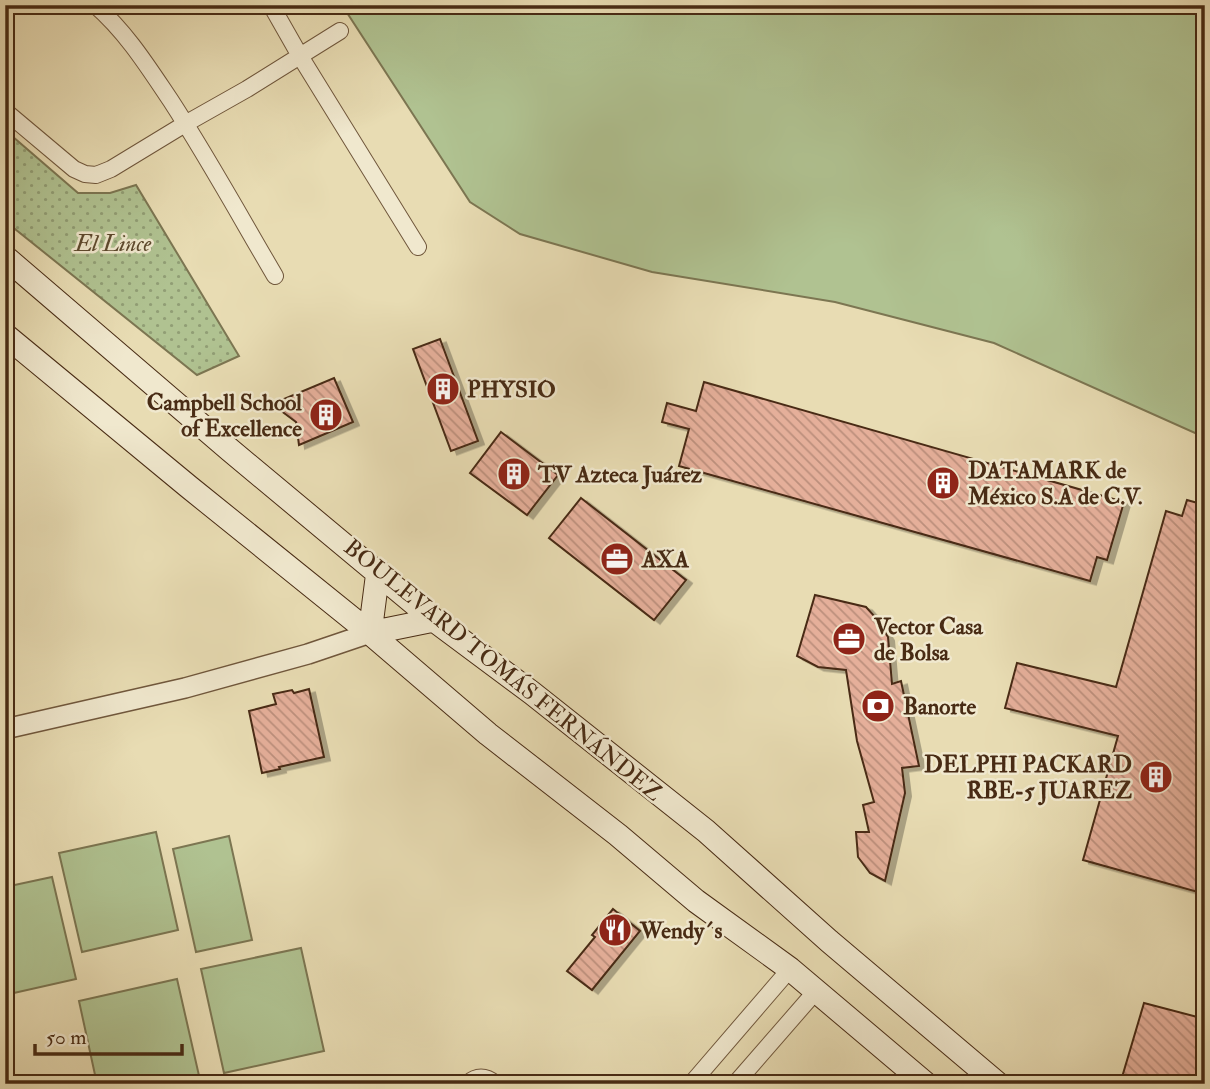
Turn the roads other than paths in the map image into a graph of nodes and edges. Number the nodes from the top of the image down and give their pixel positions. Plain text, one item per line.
1 (95, 5) edge
2 (271, 5) edge
3 (340, 31) dead end
4 (300, 56) junction
5 (5, 111) edge
6 (186, 124) junction
7 (418, 247) dead end
8 (5, 257) edge
9 (275, 276) dead end
10 (5, 335) edge
11 (378, 571) junction
12 (434, 620) junction
13 (370, 633) junction
14 (5, 729) edge
15 (790, 970) junction
16 (816, 991) junction
17 (493, 1081) edge
18 (467, 1084) edge
19 (691, 1084) edge
20 (735, 1084) edge
21 (926, 1084) edge
22 (998, 1084) edge

1 - 6 street
2 - 4 street
3 - 4 street
4 - 6 street
4 - 7 street
5 - 6 street
6 - 9 street
8 - 11 main road, BOULEVARD TOMÁS FERNÁNDEZ
10 - 13 main road
11 - 12 main road, BOULEVARD TOMÁS FERNÁNDEZ
11 - 13 main road
12 - 13 main road
12 - 22 main road, BOULEVARD TOMÁS FERNÁNDEZ
13 - 14 street
13 - 15 main road
15 - 16 main road
15 - 19 street
16 - 20 street
16 - 21 main road
17 - 18 street

